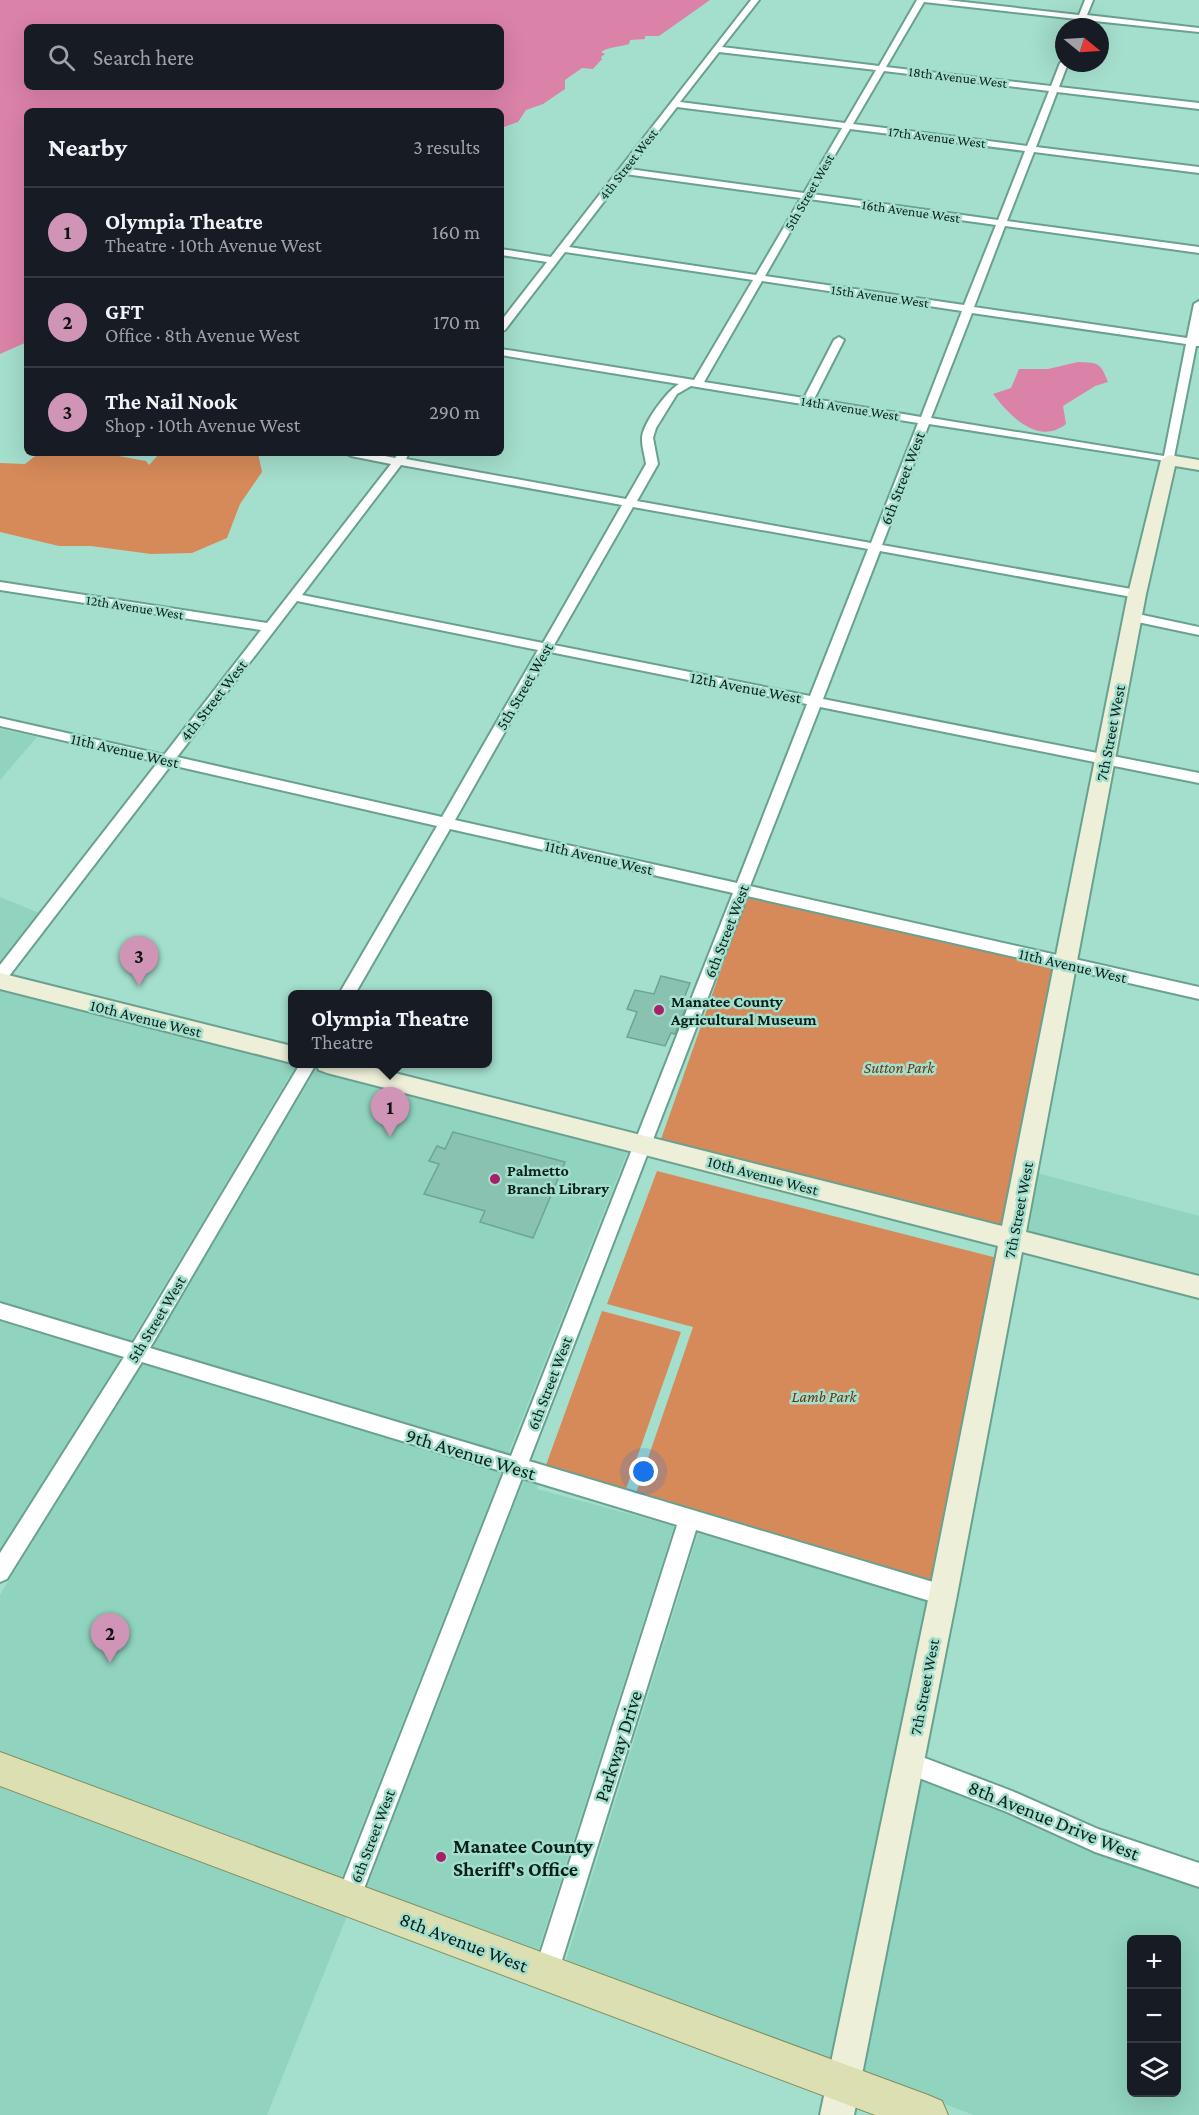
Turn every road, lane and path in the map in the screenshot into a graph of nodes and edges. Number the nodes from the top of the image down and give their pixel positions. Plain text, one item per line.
1 (754, 0) edge
2 (921, 0) edge
3 (926, 0) edge
4 (1089, 0) edge
5 (1082, 17) junction
6 (1199, 30) edge
7 (717, 48) junction
8 (881, 68) junction
9 (1060, 72) edge
10 (1054, 88) junction
11 (674, 104) junction
12 (1199, 106) edge
13 (848, 126) junction
14 (1031, 149) junction
15 (1199, 170) edge
16 (622, 171) junction
17 (807, 196) junction
18 (1002, 223) junction
19 (562, 249) junction
20 (1199, 250) edge
21 (504, 252) edge
22 (554, 260) junction
23 (759, 278) junction
24 (1199, 304) edge
25 (968, 309) junction
26 (504, 324) edge
27 (839, 340) dead end
28 (1195, 343) edge
29 (504, 351) edge
30 (694, 383) junction
31 (808, 401) junction
32 (925, 420) junction
33 (401, 457) edge
34 (1169, 460) junction
35 (1199, 465) edge
36 (630, 503) junction
37 (875, 547) junction
38 (0, 586) edge
39 (1137, 594) junction
40 (293, 597) junction
41 (1133, 617) junction
42 (269, 627) junction
43 (1199, 631) edge
44 (546, 647) junction
45 (815, 701) junction
46 (0, 722) edge
47 (1105, 759) junction
48 (167, 760) junction
49 (1199, 778) edge
50 (445, 822) junction
51 (742, 890) junction
52 (1066, 963) junction
53 (0, 976) edge
54 (0, 981) edge
55 (349, 990) edge
56 (1199, 993) edge
57 (288, 1054) edge
58 (306, 1068) edge
59 (343, 1068) edge
60 (642, 1143) junction
61 (1013, 1239) junction
62 (1199, 1287) edge
63 (0, 1311) edge
64 (136, 1353) junction
65 (516, 1467) junction
66 (689, 1520) junction
67 (0, 1572) edge
68 (943, 1595) junction
69 (909, 1763) junction
70 (0, 1769) edge
71 (1199, 1875) edge
72 (348, 1899) junction
73 (546, 1973) junction
74 (841, 2099) edge
75 (928, 2115) edge

1 - 7 street, 4th Street West
2 - 8 street, 5th Street West
3 - 5 street
4 - 5 street
5 - 6 street
7 - 8 street, 18th Avenue West
7 - 11 street, 4th Street West
8 - 10 street, 18th Avenue West
8 - 13 street, 5th Street West
9 - 10 street, 6th Street West
10 - 12 street, 18th Avenue West
10 - 14 street, 6th Street West
11 - 13 street, 17th Avenue West
11 - 16 street, 4th Street West
13 - 14 street, 17th Avenue West
13 - 17 street, 5th Street West
14 - 15 street, 17th Avenue West
14 - 18 street, 6th Street West
16 - 17 street, 16th Avenue West
16 - 19 street, 4th Street West
17 - 18 street, 16th Avenue West
17 - 23 street, 5th Street West
18 - 20 street, 16th Avenue West
18 - 25 street, 6th Street West
19 - 22 street, 4th Street West
19 - 23 street, 15th Avenue West
21 - 22 street
22 - 26 street, 4th Street West
23 - 25 street, 15th Avenue West
23 - 30 street, 5th Street West
24 - 28 street, 7th Street West
25 - 28 street, 15th Avenue West
25 - 32 street, 6th Street West
27 - 31 street
28 - 34 street, 7th Street West
29 - 30 street, 14th Avenue West
30 - 31 street, 14th Avenue West
30 - 36 street, 5th Street West
31 - 32 street, 14th Avenue West
32 - 34 street, 14th Avenue West
32 - 37 street, 6th Street West
33 - 36 street
33 - 40 street, 4th Street West
34 - 35 street, 14th Avenue West
34 - 39 street, 7th Street West
36 - 37 street
36 - 44 street, 5th Street West
37 - 39 street
37 - 45 street, 6th Street West
38 - 42 street, 12th Avenue West
39 - 41 street, 7th Street West
40 - 42 street, 4th Street West
40 - 44 street, 12th Avenue West
41 - 43 street
41 - 47 street, 7th Street West
42 - 48 street, 4th Street West
44 - 45 street, 12th Avenue West
44 - 50 street, 5th Street West
45 - 47 street, 12th Avenue West
45 - 51 street, 6th Street West
46 - 48 street, 11th Avenue West
47 - 49 street, 12th Avenue West
47 - 52 street, 7th Street West
48 - 50 street, 11th Avenue West
48 - 53 street, 4th Street West
50 - 51 street, 11th Avenue West
50 - 55 street, 5th Street West
51 - 52 street, 11th Avenue West
51 - 60 street, 6th Street West
52 - 56 street, 11th Avenue West
52 - 61 street, 7th Street West
54 - 57 street, 10th Avenue West
58 - 64 street, 5th Street West
59 - 60 street, 10th Avenue West
60 - 61 street, 10th Avenue West
60 - 65 street, 6th Street West
61 - 62 street, 10th Avenue West
61 - 68 street, 7th Street West
63 - 64 street, 9th Avenue West
64 - 65 street, 9th Avenue West
64 - 67 street, 5th Street West
65 - 66 street, 9th Avenue West
65 - 72 street, 6th Street West
66 - 68 street, 9th Avenue West
66 - 73 street, Parkway Drive
68 - 69 street, 7th Street West
69 - 71 street, 8th Avenue Drive West
69 - 74 street, 7th Street West
70 - 72 main road, 8th Avenue West
72 - 73 main road, 8th Avenue West
73 - 74 main road, 8th Avenue West
74 - 75 main road, 8th Avenue West

